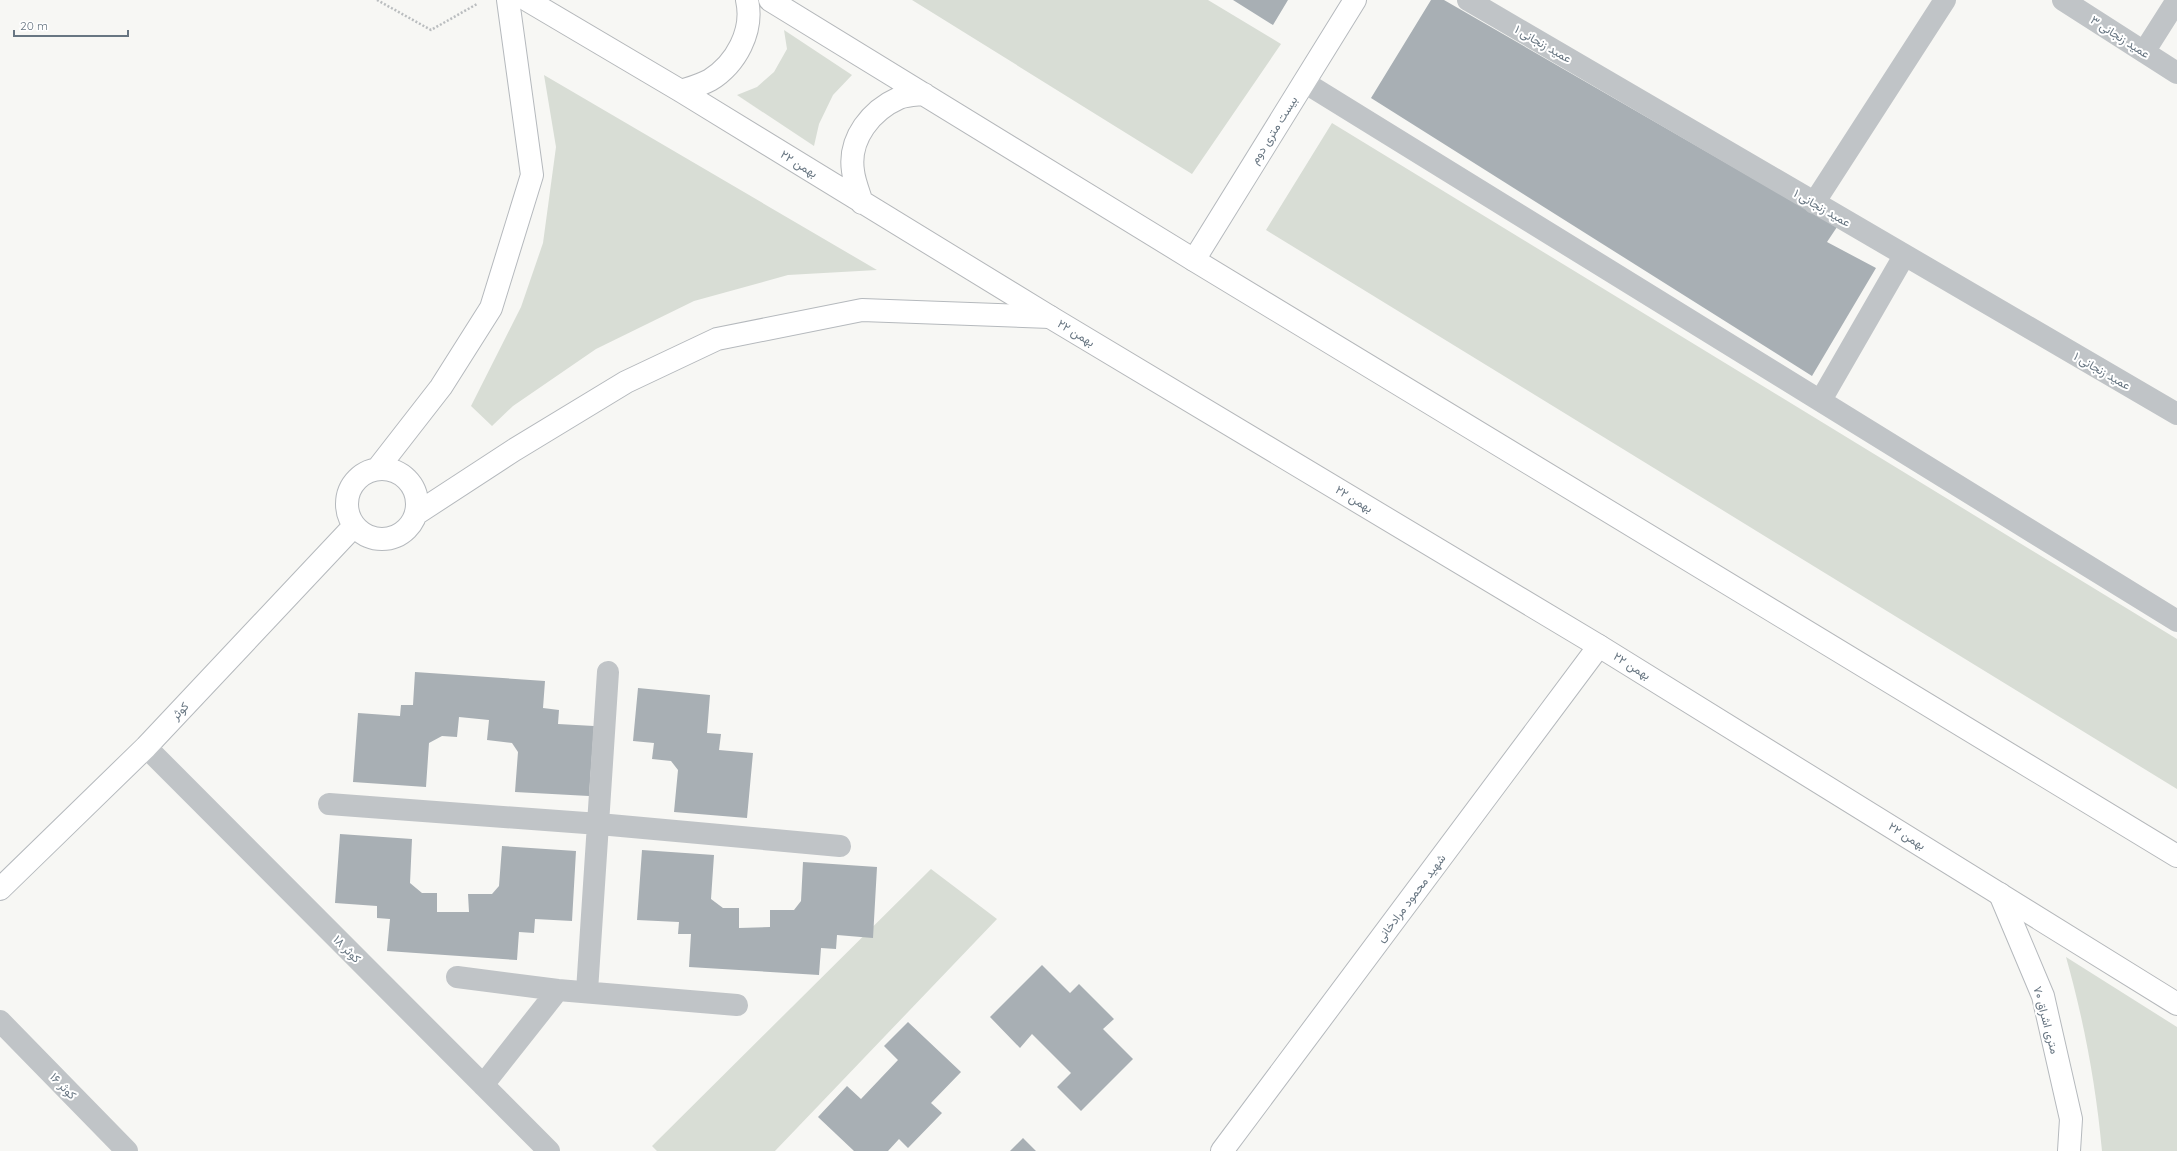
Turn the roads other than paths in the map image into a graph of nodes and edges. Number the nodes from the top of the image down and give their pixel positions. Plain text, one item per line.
1 (508, 0) edge
2 (527, 0) edge
3 (747, 0) edge
4 (770, 0) edge
5 (1355, 0) edge
6 (1468, 0) edge
7 (1945, 0) edge
8 (2063, 0) edge
9 (2177, 0) edge
10 (2144, 52) junction
11 (2177, 73) edge
12 (1304, 82) junction
13 (681, 91) junction
14 (924, 94) junction
15 (862, 203) junction
16 (1814, 203) junction
17 (1904, 256) junction
18 (1194, 260) junction
19 (1050, 317) junction
20 (1821, 400) junction
21 (2177, 414) edge
22 (378, 468) junction
23 (416, 514) junction
24 (354, 526) junction
25 (2177, 621) edge
26 (1599, 646) junction
27 (608, 672) dead end
28 (146, 747) junction
29 (329, 804) dead end
30 (599, 824) junction
31 (840, 846) dead end
32 (2177, 856) edge
33 (0, 890) edge
34 (2000, 894) junction
35 (457, 977) dead end
36 (558, 990) junction
37 (587, 991) junction
38 (2177, 1004) edge
39 (737, 1005) dead end
40 (0, 1021) edge
41 (483, 1085) junction
42 (127, 1151) edge
43 (549, 1151) edge
44 (1222, 1151) edge
45 (2069, 1151) edge

1 - 22 main road
2 - 13 main road, ۲۲ بهمن
3 - 13 main road
4 - 14 main road
5 - 12 main road, بیست متری دوم
6 - 16 street, عمید زنجانی ۱
7 - 16 street
8 - 10 street, عمید زنجانی ۳
9 - 10 street
10 - 11 street, عمید زنجانی ۳
12 - 18 main road, بیست متری دوم
12 - 20 street
13 - 15 main road, ۲۲ بهمن
14 - 15 main road
14 - 18 main road
15 - 19 main road, ۲۲ بهمن
16 - 17 street, عمید زنجانی ۱
17 - 20 street
17 - 21 street, عمید زنجانی ۱
18 - 32 main road
19 - 23 main road
19 - 26 main road, ۲۲ بهمن
20 - 25 street
22 - 23 main road
22 - 24 main road
23 - 24 main road
24 - 28 main road, کوثر
26 - 34 main road, ۲۲ بهمن
26 - 44 main road, شهید محمود مرادخانی
27 - 30 street
28 - 33 main road, کوثر
28 - 41 street, کوثر ۱۸
29 - 30 street
30 - 31 street
30 - 37 street
34 - 38 main road, ۲۲ بهمن
34 - 45 main road, ۷۰ متری اشراق
35 - 36 street
36 - 37 street
36 - 41 street
37 - 39 street
40 - 42 street, کوثر ۱۶
41 - 43 street, کوثر ۱۸

